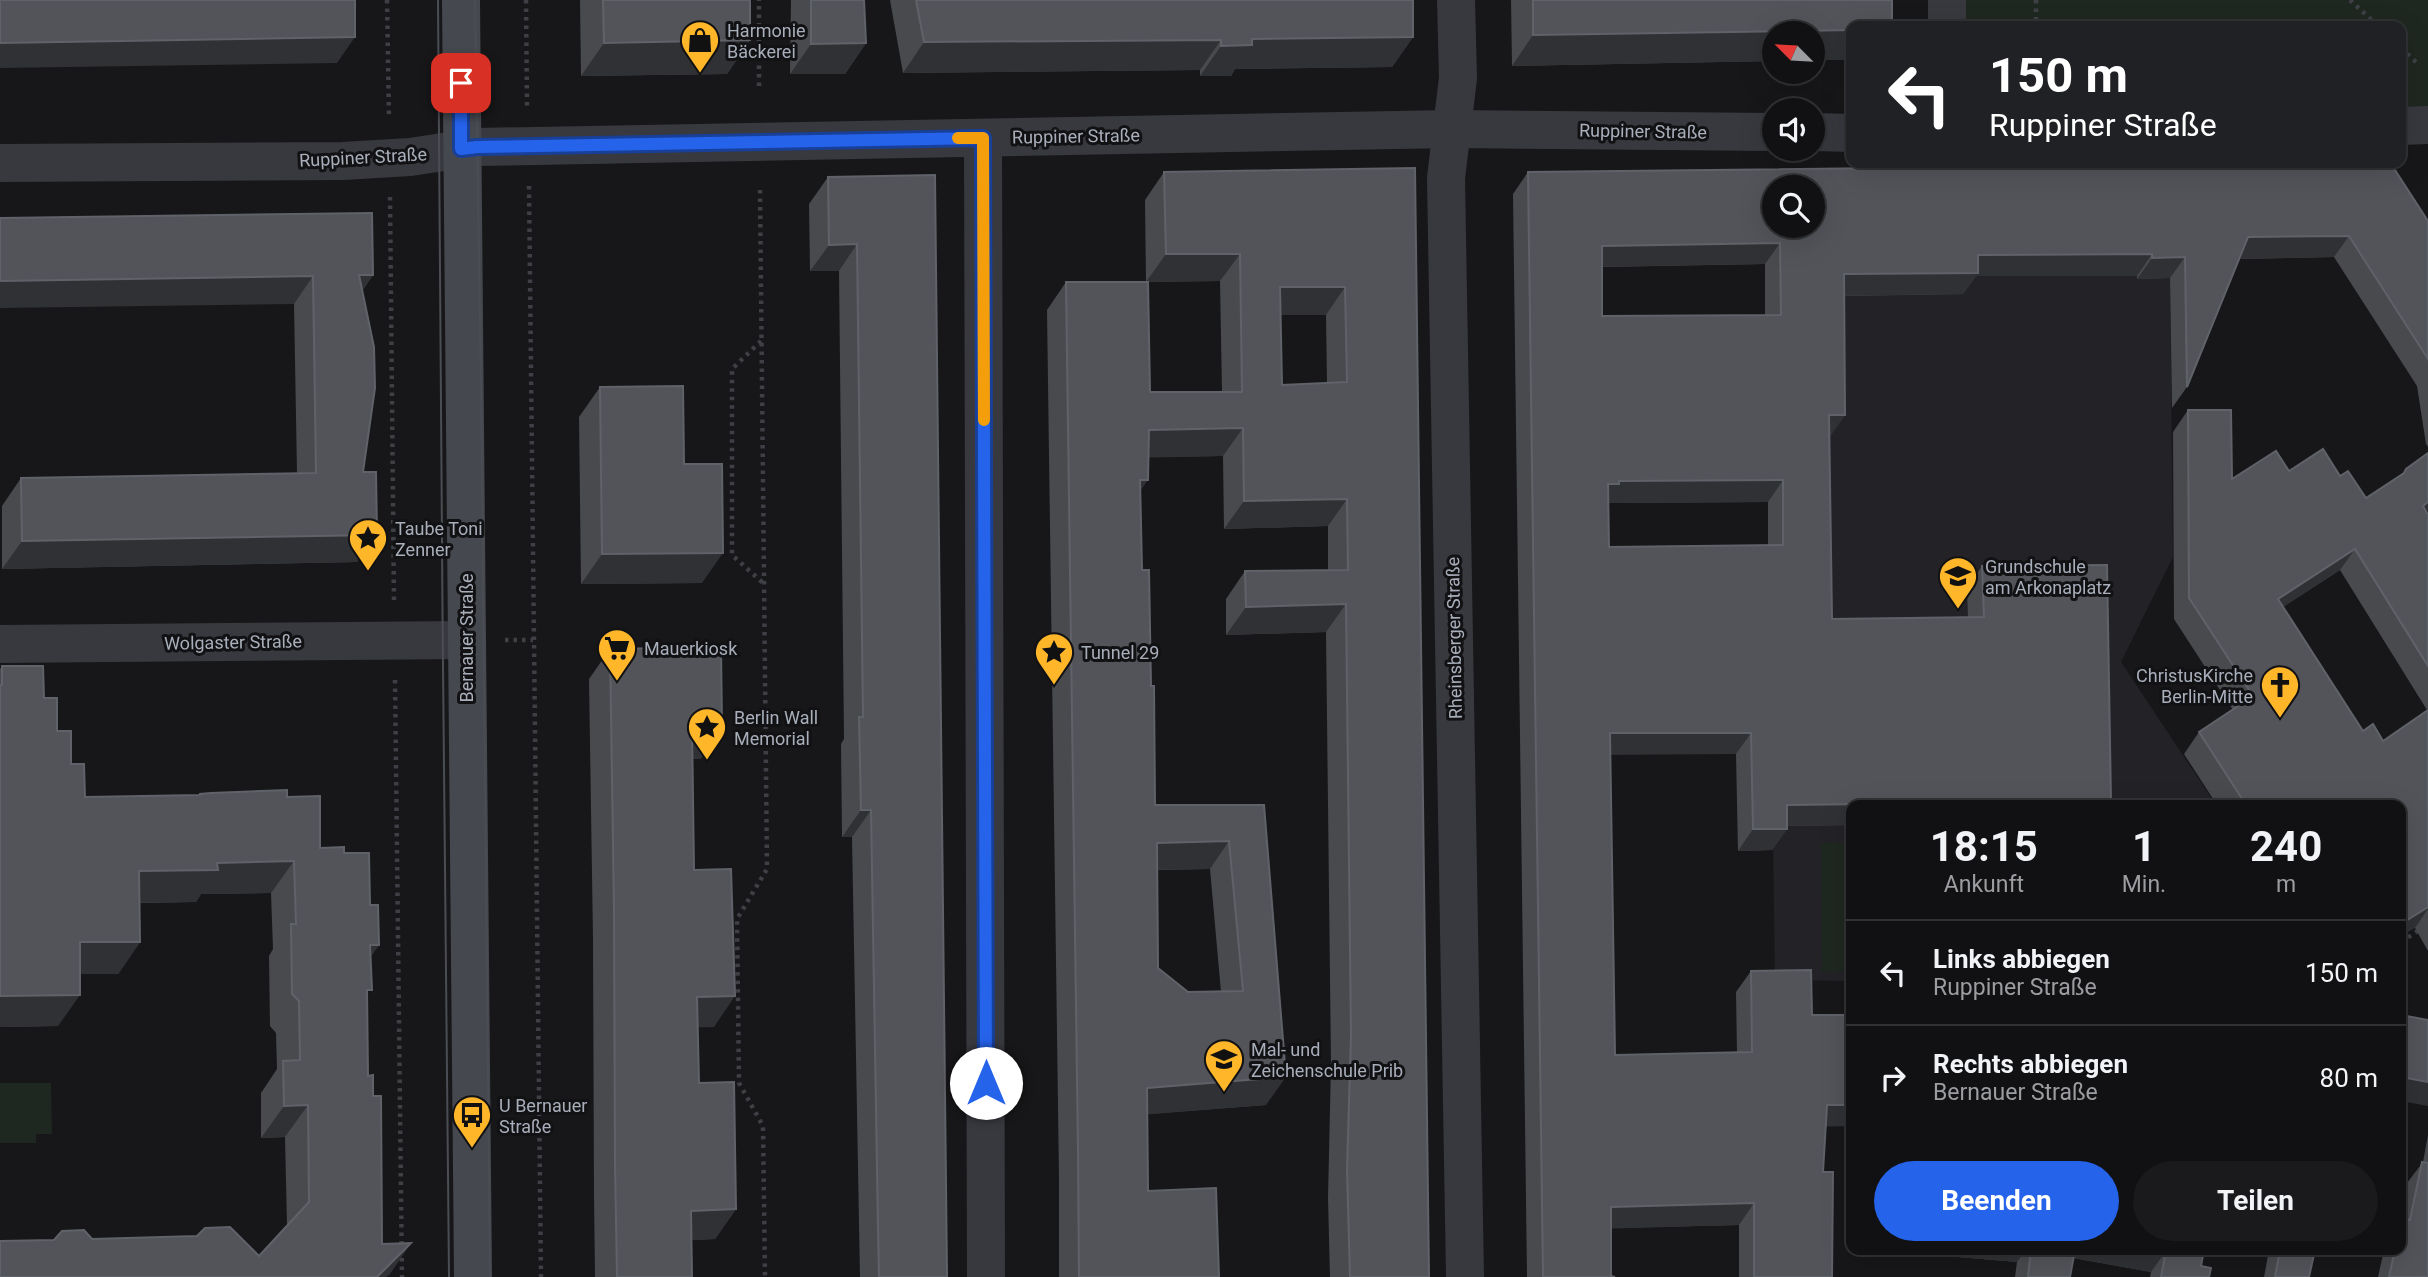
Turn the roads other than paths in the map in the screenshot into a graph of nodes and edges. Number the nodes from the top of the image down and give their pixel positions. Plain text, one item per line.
1 (461, 0) edge
2 (1456, 0) edge
3 (1947, 0) edge
4 (1947, 21) edge
5 (2428, 125) edge
6 (2406, 126) edge
7 (1452, 129) junction
8 (1762, 132) edge
9 (1825, 132) edge
10 (1846, 133) edge
11 (983, 138) junction
12 (461, 149) junction
13 (0, 163) edge
14 (467, 640) junction
15 (0, 644) edge
16 (473, 1277) edge
17 (986, 1277) edge
18 (1465, 1277) edge

1 - 12 main road, Bernauer Straße
2 - 7 street, Rheinsberger Straße
3 - 4 street
5 - 6 street
7 - 8 street, Ruppiner Straße
7 - 11 street, Ruppiner Straße
7 - 18 street, Rheinsberger Straße
9 - 10 street
11 - 12 street, Ruppiner Straße
11 - 17 street
12 - 13 street, Ruppiner Straße
12 - 14 main road, Bernauer Straße
14 - 15 street, Wolgaster Straße
14 - 16 main road, Bernauer Straße

